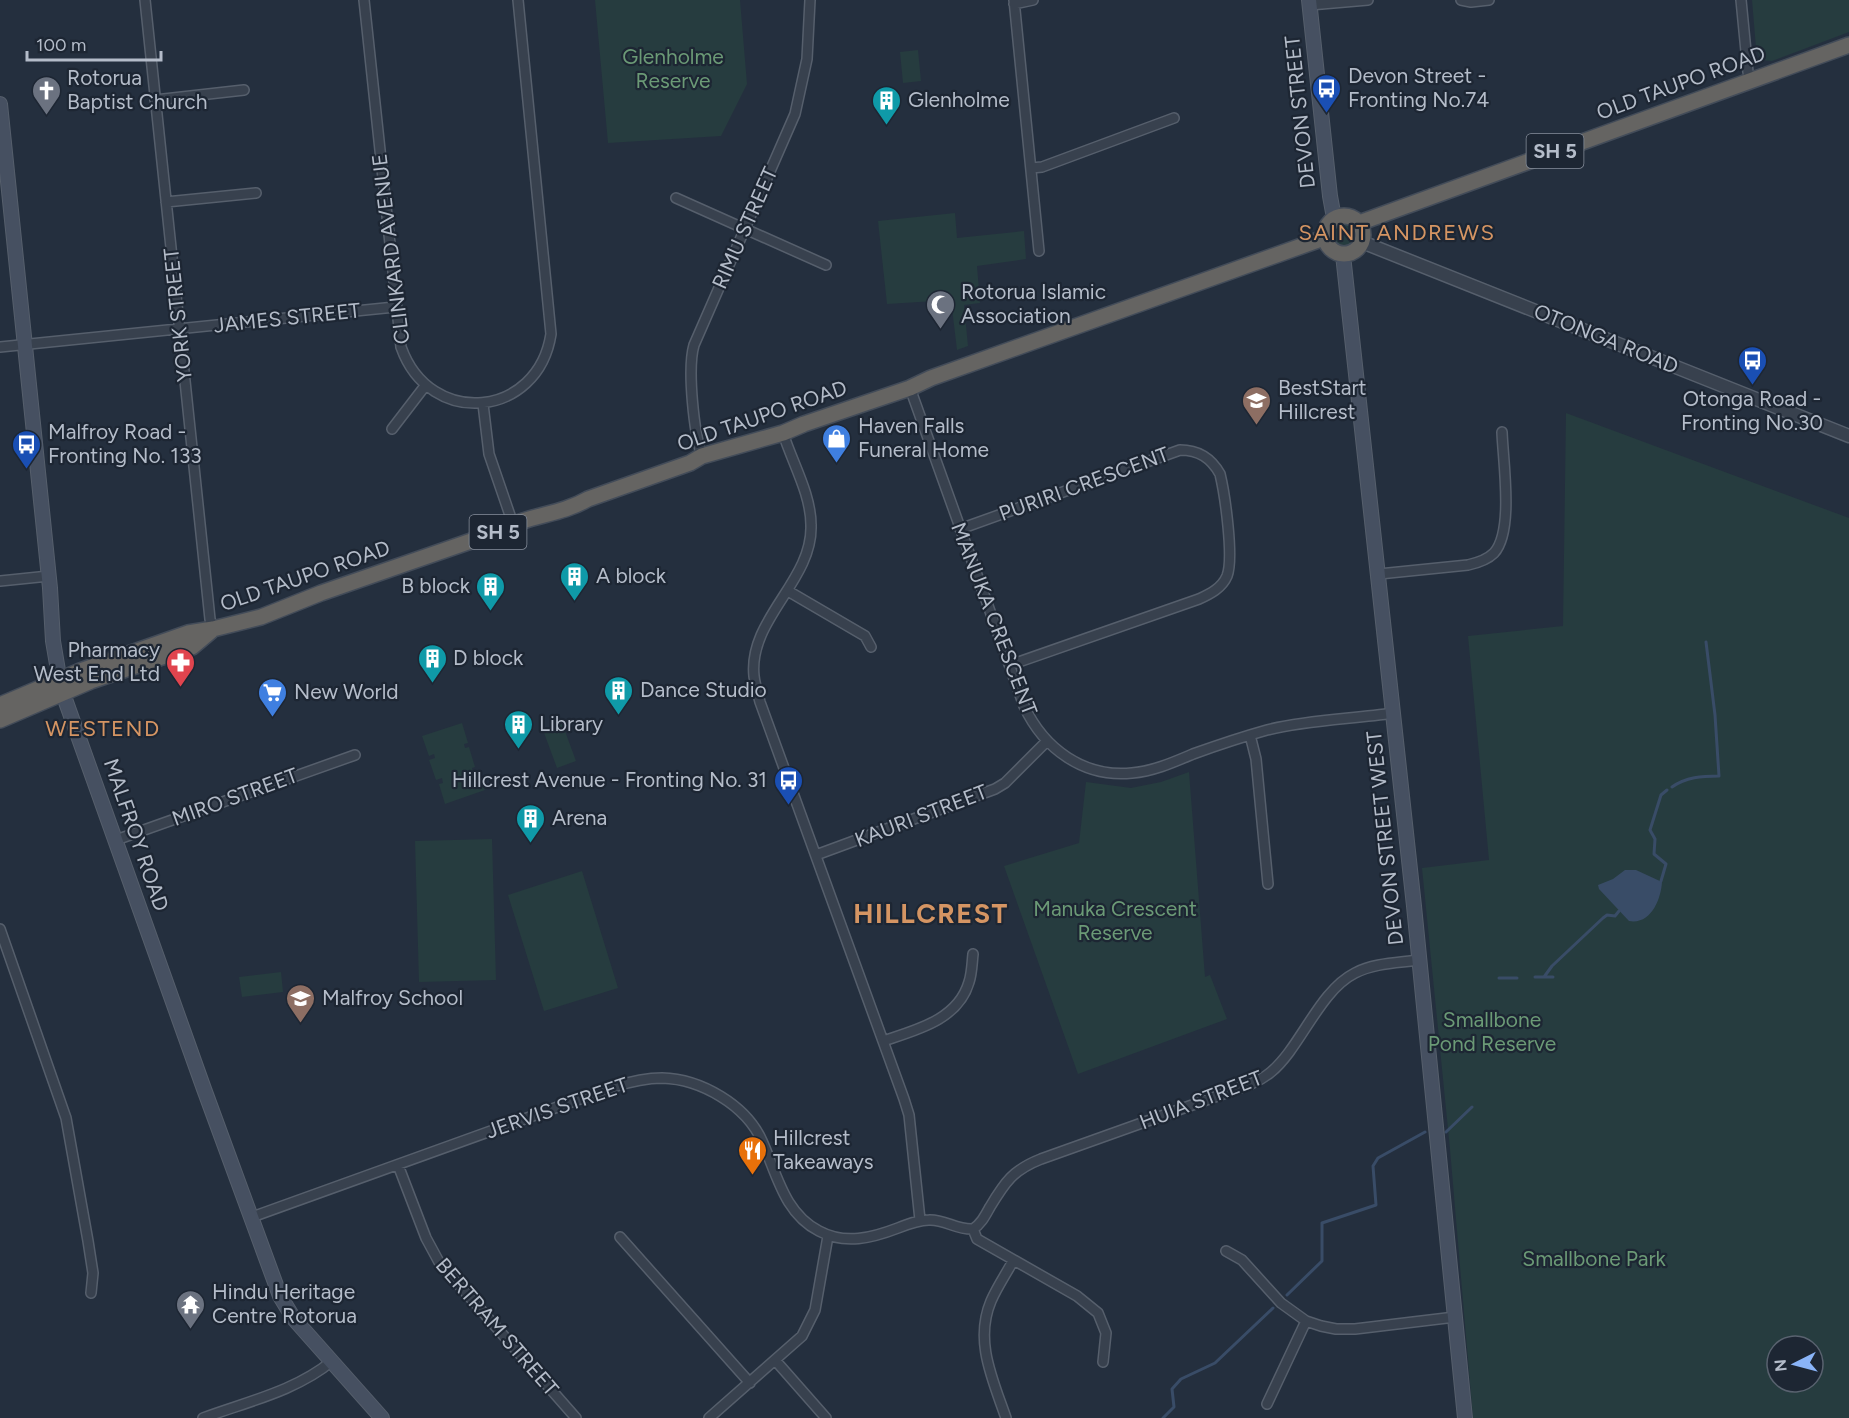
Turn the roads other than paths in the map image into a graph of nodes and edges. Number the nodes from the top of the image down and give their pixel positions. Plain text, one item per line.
1 (145, 0) edge
2 (364, 0) edge
3 (518, 0) edge
4 (810, 0) edge
5 (1034, 0) edge
6 (1368, 0) edge
7 (1461, 0) edge
8 (1489, 0) edge
9 (1741, 0) edge
10 (1014, 2) edge
11 (1310, 3) edge
12 (1849, 45) edge
13 (1751, 80) junction
14 (244, 90) dead end
15 (155, 100) junction
16 (0, 104) edge
17 (1174, 118) dead end
18 (1031, 168) junction
19 (256, 193) dead end
20 (676, 198) dead end
21 (166, 202) junction
22 (1334, 218) junction
23 (1359, 223) junction
24 (745, 228) junction
25 (1324, 238) junction
26 (1362, 242) junction
27 (1039, 251) dead end
28 (1343, 255) junction
29 (826, 265) dead end
30 (395, 307) junction
31 (180, 328) junction
32 (25, 345) junction
33 (0, 347) edge
34 (425, 386) junction
35 (910, 388) junction
36 (483, 404) junction
37 (392, 429) dead end
38 (1502, 432) dead end
39 (783, 433) junction
40 (1849, 436) edge
41 (702, 456) junction
42 (513, 524) junction
43 (960, 529) junction
44 (1379, 574) junction
45 (49, 576) junction
46 (0, 581) edge
47 (788, 591) junction
48 (213, 629) junction
49 (871, 647) dead end
50 (1010, 665) junction
51 (62, 687) junction
52 (0, 705) edge
53 (1393, 713) junction
54 (0, 720) edge
55 (1250, 735) junction
56 (1046, 742) junction
57 (355, 755) dead end
58 (116, 840) junction
59 (816, 855) junction
60 (1268, 884) dead end
61 (0, 930) edge
62 (973, 954) dead end
63 (1419, 960) junction
64 (882, 1041) junction
65 (398, 1165) junction
66 (252, 1217) junction
67 (920, 1220) junction
68 (973, 1230) junction
69 (828, 1236) junction
70 (620, 1237) dead end
71 (1226, 1251) dead end
72 (1013, 1261) junction
73 (91, 1293) dead end
74 (1455, 1317) junction
75 (1306, 1321) junction
76 (775, 1360) junction
77 (332, 1361) junction
78 (1103, 1362) dead end
79 (750, 1383) junction
80 (1267, 1404) dead end
81 (203, 1418) edge
82 (382, 1418) edge
83 (576, 1418) edge
84 (709, 1418) edge
85 (826, 1418) edge
86 (1006, 1418) edge
87 (1465, 1418) edge

1 - 15 street, YORK STREET
2 - 30 street, CLINKARD AVENUE
3 - 36 street, CLINKARD AVENUE
4 - 24 street, RIMU STREET
5 - 10 street
6 - 11 street
7 - 8 street
9 - 13 street
10 - 18 street
11 - 22 main road, DEVON STREET
12 - 13 highway, OLD TAUPO ROAD / SH 5
13 - 23 highway, OLD TAUPO ROAD / SH 5
14 - 15 street
15 - 21 street, YORK STREET
16 - 32 main road, MALFROY ROAD
17 - 18 street
18 - 27 street
19 - 21 street
20 - 24 street
21 - 31 street, YORK STREET
22 - 23 highway
22 - 25 highway
23 - 26 highway
24 - 29 street
24 - 41 street, RIMU STREET
25 - 28 highway
25 - 35 highway, OLD TAUPO ROAD / SH 5
26 - 28 highway
26 - 40 street, OTONGA ROAD
28 - 44 main road, DEVON STREET WEST
30 - 31 street, JAMES STREET
30 - 34 street, CLINKARD AVENUE
31 - 32 street, JAMES STREET
31 - 48 street, YORK STREET
32 - 33 street, JAMES STREET
32 - 45 main road, MALFROY ROAD
34 - 36 street, CLINKARD AVENUE
34 - 37 street
35 - 39 highway, OLD TAUPO ROAD / SH 5
35 - 43 street, MANUKA CRESCENT
36 - 42 street
38 - 44 street
39 - 41 highway, OLD TAUPO ROAD / SH 5
39 - 47 street
41 - 42 highway, OLD TAUPO ROAD / SH 5
42 - 48 highway, OLD TAUPO ROAD / SH 5
43 - 50 street, MANUKA CRESCENT
43 - 50 street, PURIRI CRESCENT
44 - 53 main road, DEVON STREET WEST
45 - 46 street
45 - 51 main road, MALFROY ROAD
47 - 49 street
47 - 59 street
48 - 51 highway, OLD TAUPO ROAD / SH 5
50 - 56 street, MANUKA CRESCENT
51 - 52 highway, OLD TAUPO ROAD / SH 5
51 - 54 highway, OLD TAUPO ROAD / SH 5
51 - 58 main road, MALFROY ROAD
53 - 55 street, MANUKA CRESCENT
53 - 63 main road, DEVON STREET WEST
55 - 56 street, MANUKA CRESCENT
55 - 60 street
56 - 59 street, KAURI STREET
57 - 58 street, MIRO STREET
58 - 66 main road, MALFROY ROAD
59 - 64 street
61 - 73 street
62 - 64 street
63 - 68 street, HUIA STREET
63 - 74 main road, DEVON STREET WEST
64 - 67 street
65 - 66 street, JERVIS STREET
65 - 69 street, JERVIS STREET
65 - 83 street, BERTRAM STREET
66 - 77 main road, MALFROY ROAD
67 - 68 street, JERVIS STREET
67 - 69 street, JERVIS STREET
68 - 72 street
69 - 76 street
70 - 79 street
71 - 75 street
72 - 78 street
72 - 86 street
74 - 75 street
74 - 87 main road, DEVON STREET WEST
75 - 80 street
76 - 79 street
76 - 85 street
77 - 81 street
77 - 82 main road, MALFROY ROAD
79 - 84 street

